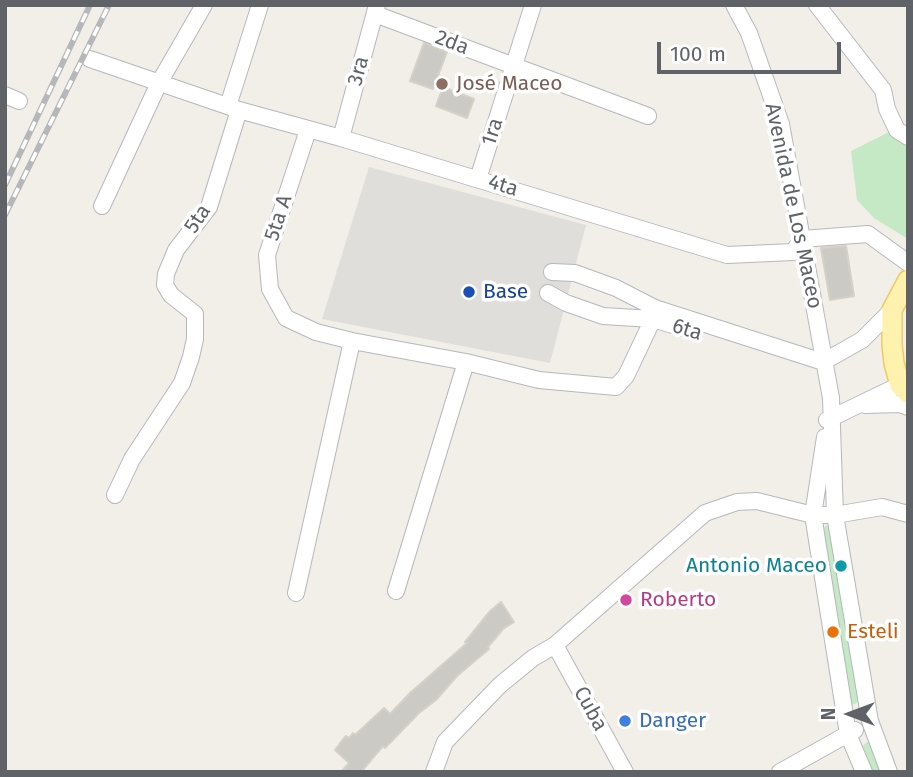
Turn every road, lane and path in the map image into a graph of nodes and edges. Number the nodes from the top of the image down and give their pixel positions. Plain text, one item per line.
1 (204, 5) edge
2 (260, 5) edge
3 (533, 5) edge
4 (734, 5) edge
5 (817, 5) edge
6 (376, 10) edge
7 (90, 59) dead end
8 (514, 67) junction
9 (159, 83) junction
10 (234, 108) junction
11 (648, 116) dead end
12 (308, 130) junction
13 (908, 137) edge
14 (341, 138) junction
15 (478, 179) junction
16 (102, 206) dead end
17 (803, 239) junction
18 (908, 263) edge
19 (552, 272) dead end
20 (908, 280) edge
21 (548, 293) dead end
22 (892, 310) junction
23 (654, 314) junction
24 (352, 341) junction
25 (466, 362) junction
26 (824, 367) junction
27 (905, 386) edge
28 (856, 406) junction
29 (908, 407) edge
30 (830, 419) junction
31 (115, 495) dead end
32 (813, 514) junction
33 (908, 514) edge
34 (835, 515) junction
35 (396, 591) dead end
36 (296, 593) dead end
37 (555, 645) junction
38 (870, 721) junction
39 (848, 734) junction
40 (434, 772) edge
41 (625, 772) edge
42 (780, 772) edge
43 (864, 772) edge
44 (889, 772) edge

1 - 9 street
2 - 10 street, 5ta
3 - 8 street, 1ra
4 - 17 street, Avenida de Los Maceo
5 - 13 street
6 - 8 street, 2da
6 - 14 street, 3ra
7 - 9 street, 4ta
8 - 11 street, 2da
8 - 15 street, 1ra
9 - 10 street, 4ta
9 - 16 street
10 - 12 street, 4ta
10 - 31 street, 5ta
12 - 14 street, 4ta
12 - 24 street, 5ta A
14 - 15 street, 4ta
15 - 17 street, 4ta
17 - 18 street, 4ta
17 - 26 street, Avenida de Los Maceo
19 - 23 street, 6ta
20 - 22 main road
21 - 23 street, 6ta
22 - 26 street
22 - 27 main road
23 - 25 street, 5ta A
23 - 26 street, 6ta
24 - 25 street, 5ta A
24 - 36 street
25 - 35 street
26 - 30 street, Avenida de Los Maceo
27 - 28 street
28 - 29 street
28 - 30 street
30 - 32 street, Avenida de Los Maceo
30 - 34 street, Avenida de Los Maceo
32 - 34 street
32 - 37 street
32 - 39 street, Avenida de Los Maceo
33 - 34 street
34 - 38 street, Avenida de Los Maceo
37 - 40 street
37 - 41 street, Cuba
38 - 39 street
38 - 44 street, Avenida de Los Maceo
39 - 42 street
39 - 43 street, Avenida de Los Maceo

